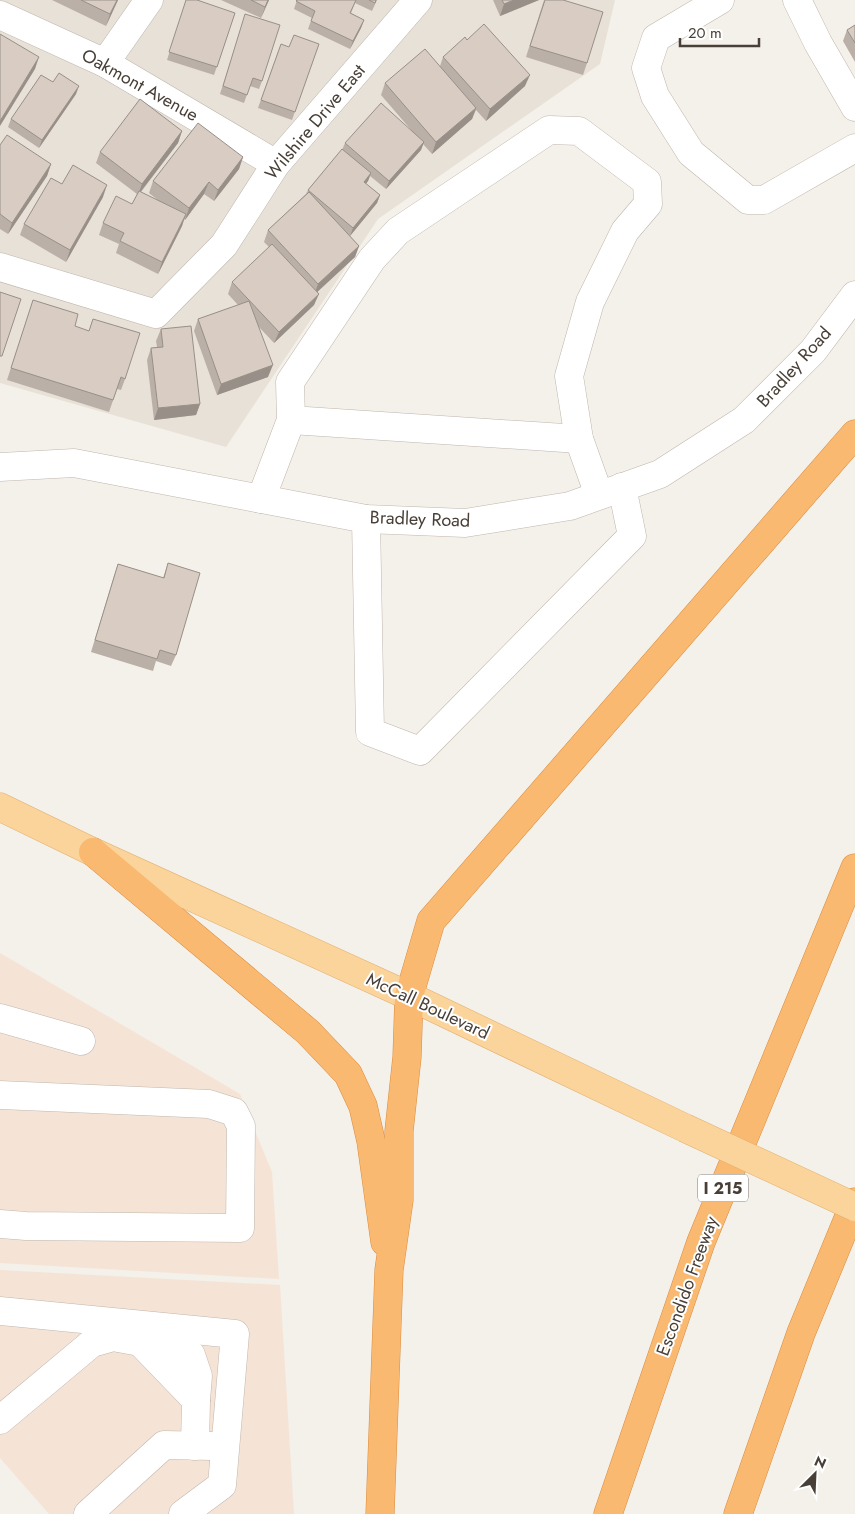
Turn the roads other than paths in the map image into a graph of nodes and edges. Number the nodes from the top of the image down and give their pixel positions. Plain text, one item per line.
1 (149, 0) edge
2 (418, 0) edge
3 (720, 0) edge
4 (797, 0) edge
5 (0, 15) edge
6 (106, 63) junction
7 (854, 102) edge
8 (855, 148) edge
9 (276, 164) junction
10 (0, 267) edge
11 (855, 295) edge
12 (292, 420) junction
13 (855, 434) edge
14 (579, 439) junction
15 (0, 466) edge
16 (611, 491) junction
17 (261, 499) junction
18 (366, 519) junction
19 (0, 807) edge
20 (93, 852) junction
21 (855, 868) edge
22 (409, 996) junction
23 (0, 1018) edge
24 (81, 1041) dead end
25 (0, 1095) edge
26 (855, 1202) edge
27 (855, 1207) edge
28 (0, 1224) edge
29 (389, 1270) junction
30 (0, 1311) edge
31 (0, 1420) edge
32 (195, 1446) junction
33 (225, 1446) junction
34 (88, 1514) edge
35 (182, 1514) edge
36 (380, 1514) edge
37 (608, 1514) edge
38 (738, 1514) edge

1 - 6 street
2 - 9 street, Wilshire Drive East
3 - 8 street
4 - 7 street
5 - 6 street, Oakmont Avenue
6 - 9 street, Oakmont Avenue
9 - 10 street, Wilshire Drive East
11 - 16 street, Bradley Road
12 - 14 street
12 - 14 street
12 - 17 street
13 - 22 highway
14 - 16 street
15 - 17 street, Bradley Road
16 - 18 street, Bradley Road
16 - 18 street
17 - 18 street, Bradley Road
19 - 20 main road, McCall Boulevard
20 - 22 main road, McCall Boulevard
20 - 29 highway
21 - 37 highway, Escondido Freeway / I 215
22 - 27 main road, McCall Boulevard, bridge
22 - 29 highway
23 - 24 street
25 - 28 street
26 - 38 highway
29 - 36 highway
30 - 33 street
31 - 32 street
32 - 33 street
32 - 34 street
33 - 35 street

